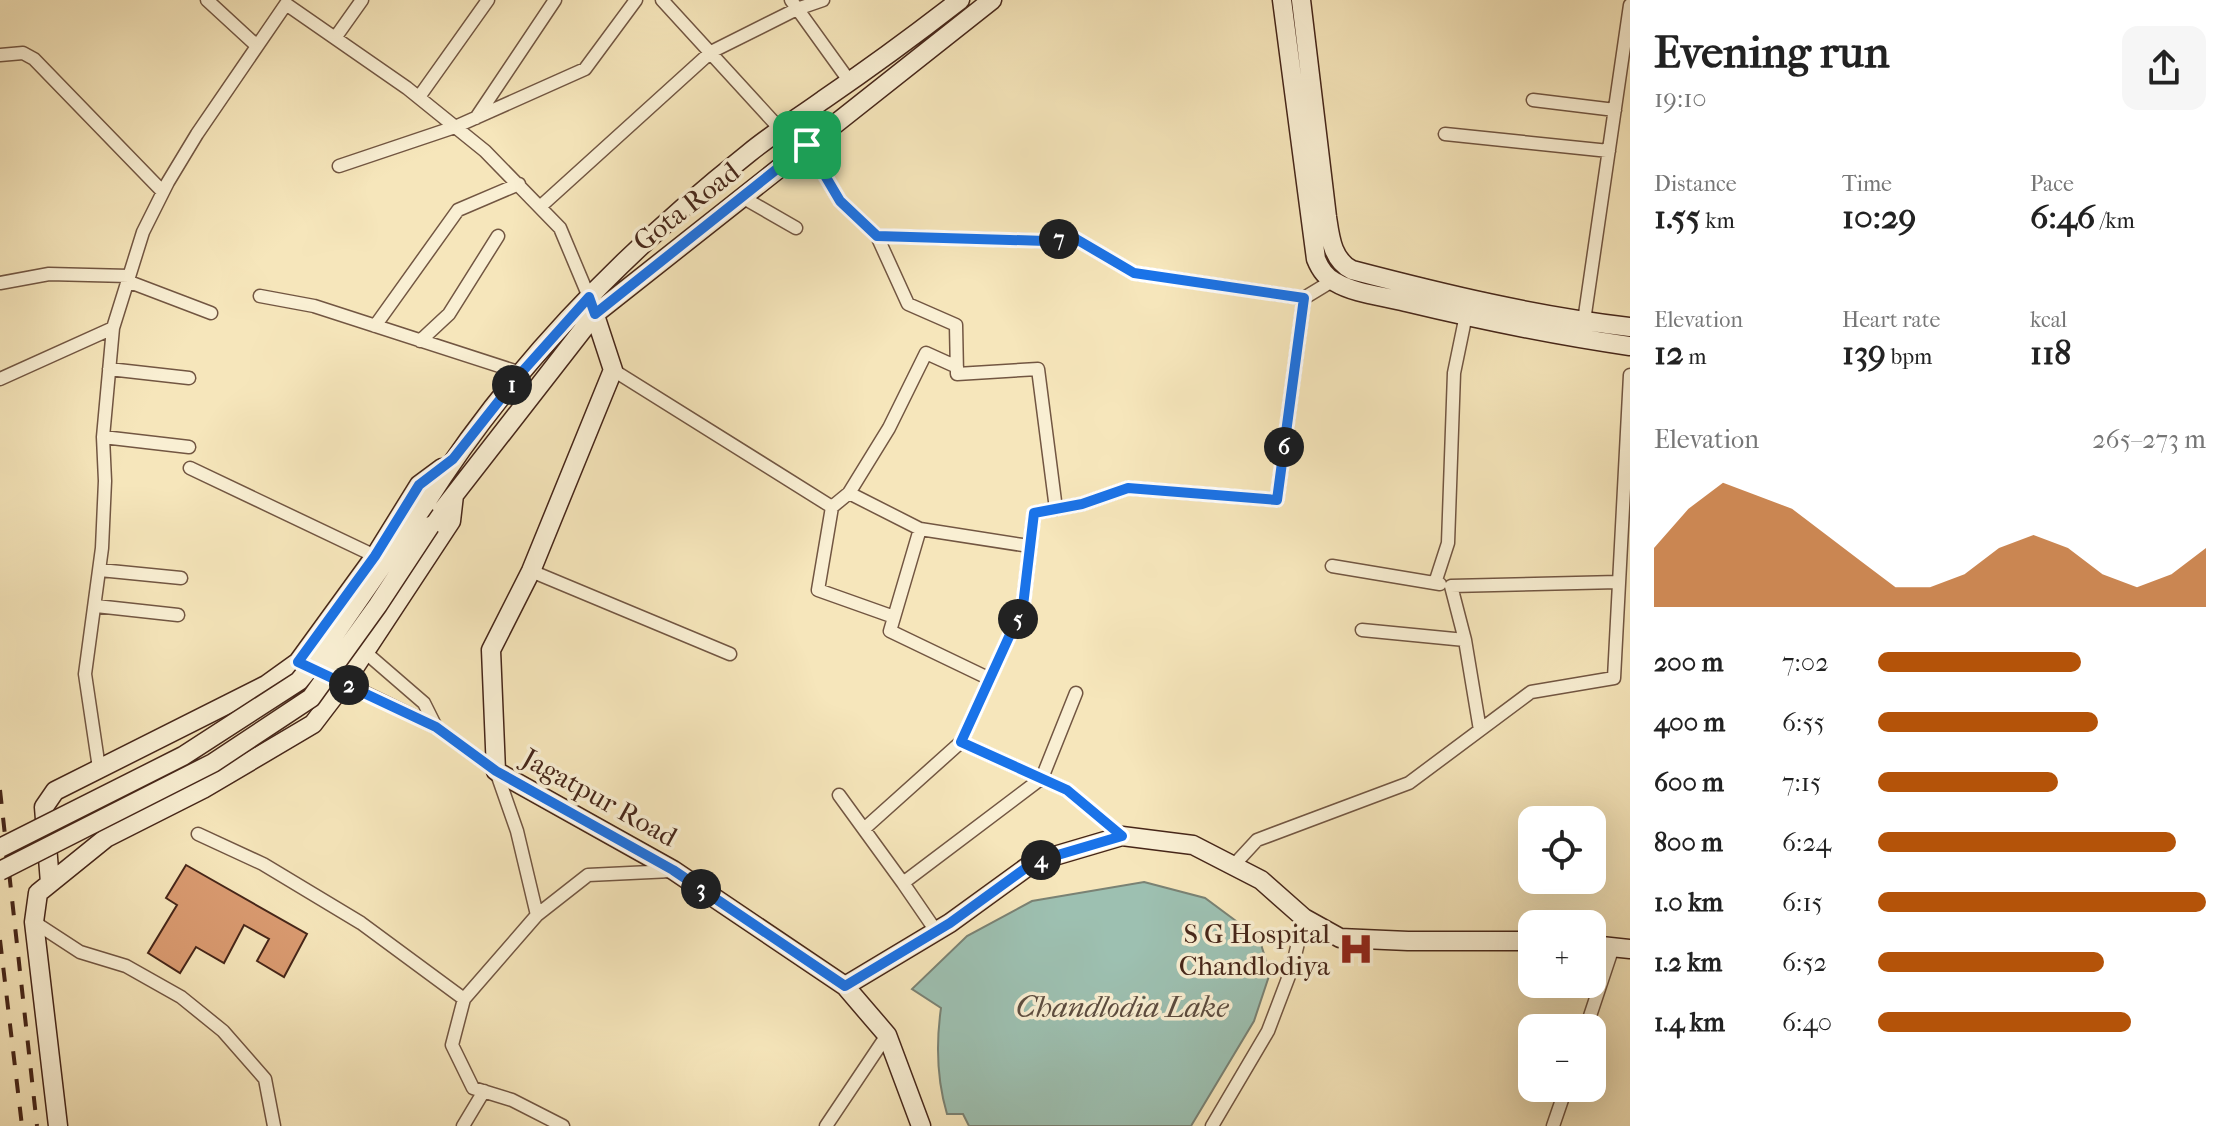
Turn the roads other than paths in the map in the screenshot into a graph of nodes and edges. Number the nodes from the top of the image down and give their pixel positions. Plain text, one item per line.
1 (207, 0) edge
2 (362, 0) edge
3 (488, 0) edge
4 (555, 0) edge
5 (636, 0) edge
6 (662, 0) edge
7 (823, 0) edge
8 (960, 0) edge
9 (992, 0) edge
10 (1282, 0) edge
11 (1301, 0) edge
12 (284, 2) edge
13 (794, 4) edge
14 (1630, 5) edge
15 (335, 38) junction
16 (1296, 41) junction
17 (257, 46) junction
18 (711, 52) junction
19 (0, 55) edge
20 (850, 82) junction
21 (419, 97) junction
22 (1533, 100) dead end
23 (1615, 110) junction
24 (476, 118) junction
25 (455, 127) junction
26 (781, 130) junction
27 (1445, 134) dead end
28 (807, 145) junction
29 (1609, 151) junction
30 (339, 166) dead end
31 (519, 184) junction
32 (163, 192) junction
33 (742, 197) junction
34 (541, 206) junction
35 (796, 228) dead end
36 (498, 236) dead end
37 (877, 236) junction
38 (128, 278) junction
39 (1332, 281) junction
40 (0, 283) edge
41 (260, 296) dead end
42 (1304, 298) junction
43 (592, 305) junction
44 (1467, 308) junction
45 (211, 313) dead end
46 (1584, 321) junction
47 (375, 326) junction
48 (1630, 327) edge
49 (113, 328) junction
50 (420, 341) junction
51 (1630, 346) edge
52 (957, 367) junction
53 (109, 369) junction
54 (613, 370) junction
55 (521, 373) junction
56 (1630, 375) edge
57 (189, 378) dead end
58 (0, 379) edge
59 (103, 437) junction
60 (189, 447) dead end
61 (453, 459) junction
62 (190, 468) dead end
63 (849, 493) junction
64 (454, 495) junction
65 (832, 507) junction
66 (1056, 509) junction
67 (920, 529) junction
68 (1029, 546) junction
69 (375, 556) junction
70 (1332, 566) dead end
71 (100, 570) junction
72 (531, 571) junction
73 (181, 578) dead end
74 (1618, 582) junction
75 (1435, 583) junction
76 (1451, 586) junction
77 (96, 606) junction
78 (178, 615) dead end
79 (894, 617) junction
80 (1362, 630) dead end
81 (1465, 640) junction
82 (365, 652) junction
83 (730, 654) dead end
84 (298, 662) junction
85 (1630, 675) edge
86 (1614, 678) junction
87 (990, 679) junction
88 (345, 682) junction
89 (1076, 693) dead end
90 (436, 727) junction
91 (1480, 730) junction
92 (961, 742) junction
93 (99, 768) junction
94 (496, 771) junction
95 (1042, 778) junction
96 (839, 795) dead end
97 (864, 829) junction
98 (198, 834) dead end
99 (1122, 836) junction
100 (0, 848) edge
101 (1233, 866) junction
102 (673, 870) junction
103 (0, 871) edge
104 (50, 883) junction
105 (903, 883) junction
106 (537, 915) junction
107 (1304, 918) junction
108 (34, 922) junction
109 (936, 931) junction
110 (1518, 941) edge
111 (1621, 948) edge
112 (845, 986) junction
113 (464, 999) junction
114 (1592, 1014) edge
115 (887, 1035) junction
116 (484, 1091) junction
117 (1561, 1102) edge
118 (58, 1126) edge
119 (274, 1126) edge
120 (463, 1126) edge
121 (563, 1126) edge
122 (826, 1126) edge
123 (921, 1126) edge
124 (1212, 1126) edge
125 (1553, 1126) edge

1 - 17 street
2 - 15 street
3 - 21 street
4 - 24 street
5 - 24 street
6 - 18 street
7 - 13 street
8 - 20 street, Gota Road
9 - 28 street, Gota Road
10 - 16 street
11 - 16 street
12 - 15 street
12 - 17 street
13 - 18 street
13 - 20 street
14 - 23 street
15 - 21 street
16 - 39 street
16 - 44 street
17 - 32 street
18 - 26 street
18 - 34 street
19 - 32 street
20 - 26 street, Gota Road
21 - 25 street
22 - 23 street
23 - 29 street
24 - 25 street
25 - 30 street
25 - 31 street
26 - 43 street, Gota Road
27 - 29 street
28 - 33 street, Gota Road
28 - 37 street
29 - 46 street
31 - 34 street
31 - 47 street
32 - 38 street
33 - 35 street
33 - 43 street, Gota Road
34 - 43 street
36 - 50 street
37 - 42 street
37 - 52 street
38 - 40 street
38 - 45 street
38 - 49 street
39 - 42 street
39 - 44 street
41 - 47 street
42 - 66 street
43 - 54 street
43 - 55 street, Gota Road
43 - 64 street, Gota Road
44 - 46 street
44 - 51 street
44 - 75 street
46 - 48 street
47 - 50 street
49 - 53 street
49 - 58 street
50 - 55 street
52 - 63 street
52 - 66 street
53 - 57 street
53 - 59 street
54 - 65 street
54 - 72 street
55 - 61 street, Gota Road
56 - 74 street
59 - 60 street
59 - 71 street
61 - 69 street
61 - 100 street, bridge
62 - 69 street
63 - 65 street
63 - 67 street
64 - 82 street
64 - 103 street, Gota Road, bridge
65 - 79 street
66 - 68 street
67 - 68 street
67 - 79 street
68 - 87 street
69 - 84 street
70 - 75 street
71 - 73 street
71 - 77 street
72 - 83 street
72 - 94 street
74 - 76 street
74 - 86 street
75 - 76 street
76 - 81 street
77 - 78 street
77 - 93 street
79 - 87 street
80 - 81 street
81 - 91 street
82 - 88 street
82 - 90 street
84 - 88 street
84 - 93 street
85 - 86 street
86 - 91 street
87 - 92 street
88 - 90 street
88 - 104 street
89 - 95 street
90 - 94 street
91 - 101 street
92 - 95 street
92 - 97 street
93 - 104 street
94 - 102 street, Jagatpur Road
94 - 106 street
95 - 99 street
95 - 105 street
96 - 97 street
97 - 105 street
98 - 113 street
99 - 101 street
99 - 109 street
101 - 107 street
102 - 106 street
102 - 112 street, Jagatpur Road
104 - 108 street
105 - 109 street
106 - 113 street
107 - 110 street
107 - 124 street
108 - 118 street
108 - 119 street
109 - 112 street
111 - 114 street
112 - 115 street, Jagatpur Road
113 - 116 street
115 - 122 street
115 - 123 street
116 - 120 street
116 - 121 street
117 - 125 street

